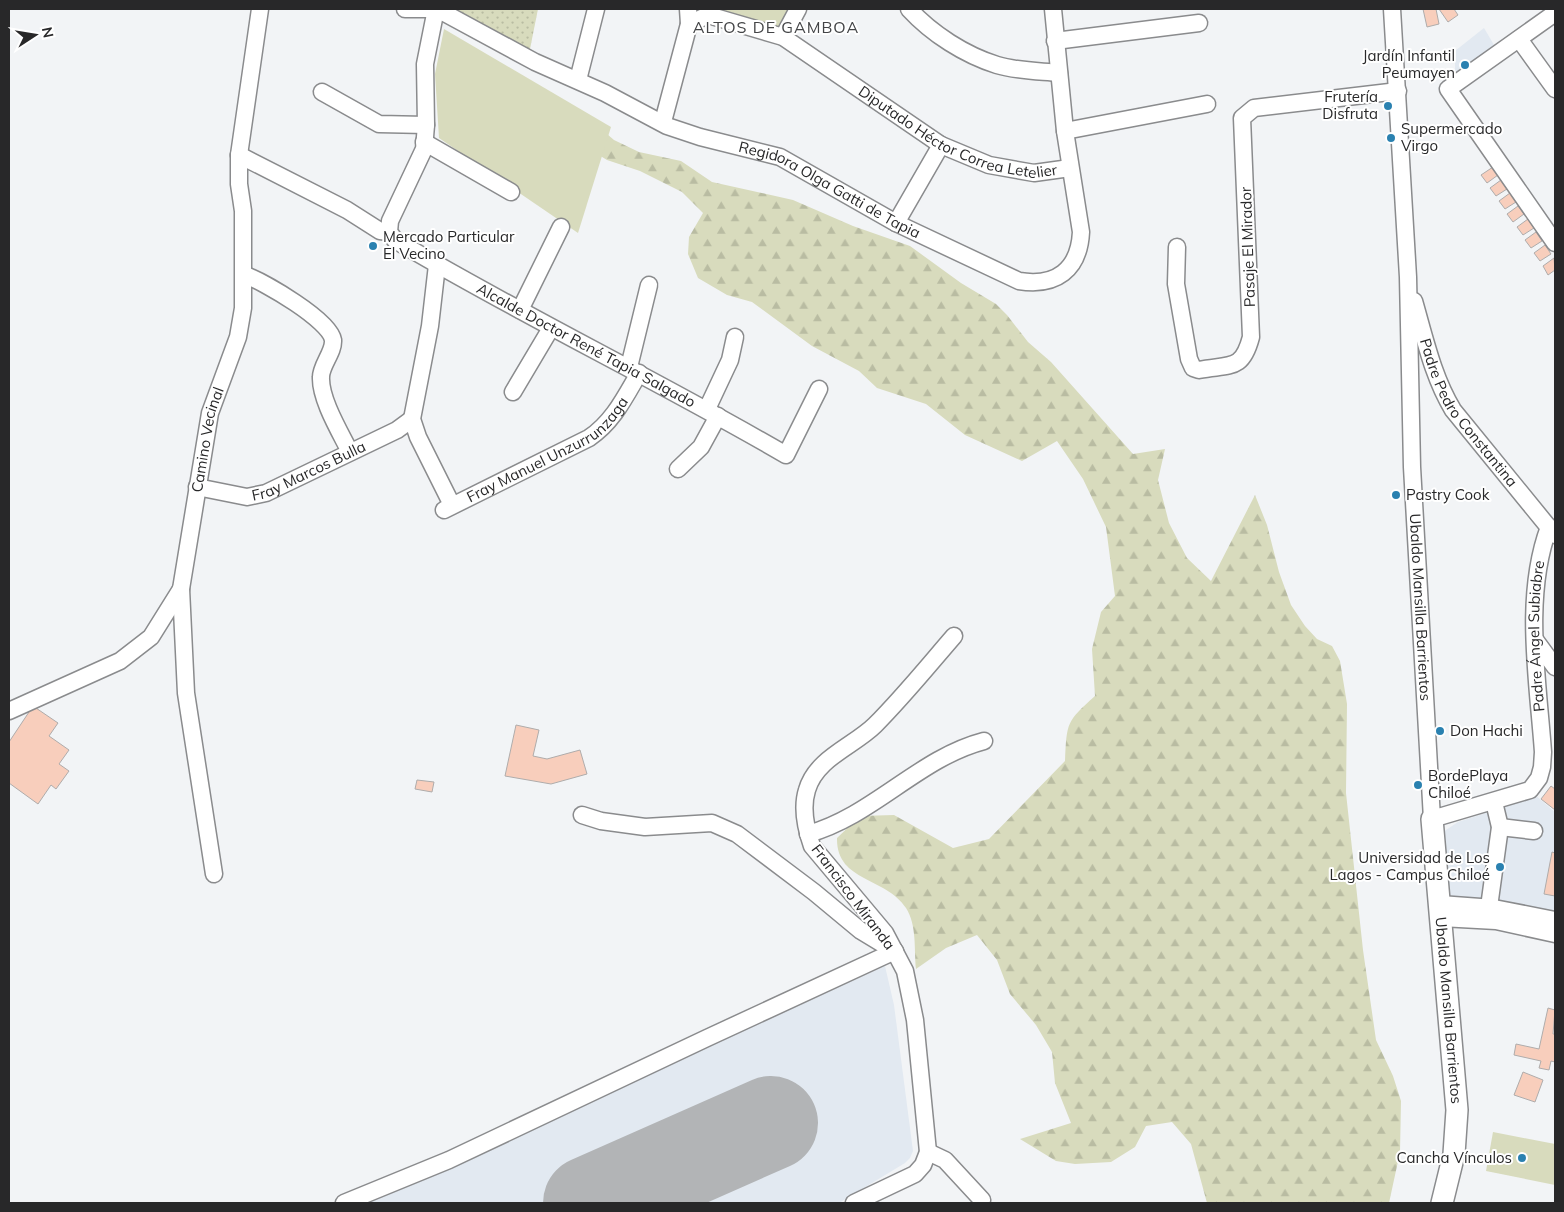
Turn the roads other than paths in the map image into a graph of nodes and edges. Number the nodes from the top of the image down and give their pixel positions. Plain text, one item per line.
1 (260, 9) edge
2 (270, 9) edge
3 (405, 9) edge
4 (427, 9) edge
5 (436, 9) edge
6 (596, 9) edge
7 (798, 9) edge
8 (910, 9) edge
9 (1053, 9) edge
10 (1392, 9) edge
11 (709, 12) edge
12 (1555, 13) edge
13 (688, 16) edge
14 (1199, 23) dead end
15 (783, 37) junction
16 (1520, 39) junction
17 (1055, 41) junction
18 (1059, 74) junction
19 (578, 80) junction
20 (1555, 89) edge
21 (247, 90) junction
22 (1398, 91) junction
23 (322, 92) dead end
24 (1207, 104) dead end
25 (659, 121) junction
26 (426, 125) junction
27 (1065, 131) junction
28 (424, 142) junction
29 (941, 145) junction
30 (239, 155) junction
31 (1070, 168) junction
32 (512, 192) dead end
33 (896, 223) junction
34 (561, 227) dead end
35 (389, 232) junction
36 (1555, 243) edge
37 (1177, 247) dead end
38 (437, 265) junction
39 (245, 275) junction
40 (1408, 277) junction
41 (649, 285) dead end
42 (520, 310) junction
43 (551, 328) junction
44 (736, 337) dead end
45 (634, 370) junction
46 (820, 389) dead end
47 (513, 392) dead end
48 (713, 413) junction
49 (412, 419) junction
50 (350, 452) junction
51 (678, 469) dead end
52 (197, 487) junction
53 (1552, 531) edge
54 (181, 589) junction
55 (954, 636) dead end
56 (1536, 642) junction
57 (1555, 667) edge
58 (9, 711) edge
59 (984, 741) dead end
60 (1494, 802) junction
61 (582, 815) dead end
62 (1432, 820) junction
63 (1500, 827) junction
64 (1534, 831) dead end
65 (808, 834) junction
66 (214, 874) dead end
67 (1489, 907) junction
68 (1440, 911) junction
69 (1555, 920) edge
70 (1555, 934) edge
71 (895, 951) junction
72 (928, 1152) junction
73 (344, 1203) edge
74 (855, 1203) edge
75 (981, 1203) edge
76 (1442, 1203) edge

1 - 21 street, Camino Vecinal
2 - 21 street
3 - 4 street
5 - 19 street, Regidora Olga Gatti de Tapia
5 - 26 street
6 - 19 street
7 - 15 street
8 - 18 street
9 - 17 street, Diputado Héctor Correa Letelier
10 - 22 street, Ubaldo Mansilla Barrientos
11 - 13 street, Diputado Héctor Correa Letelier
11 - 15 street, Diputado Héctor Correa Letelier
12 - 16 street
13 - 25 street
14 - 17 street
15 - 29 street, Diputado Héctor Correa Letelier
16 - 20 street
16 - 36 street
17 - 18 street, Diputado Héctor Correa Letelier
18 - 27 street, Diputado Héctor Correa Letelier
19 - 25 street, Regidora Olga Gatti de Tapia
21 - 30 street, Camino Vecinal
22 - 37 street, Pasaje El Mirador
22 - 40 street, Ubaldo Mansilla Barrientos
23 - 26 street
24 - 27 street
25 - 33 street, Regidora Olga Gatti de Tapia
26 - 28 street
27 - 31 street, Diputado Héctor Correa Letelier
28 - 32 street
28 - 35 street
29 - 31 street, Diputado Héctor Correa Letelier
29 - 33 street
30 - 35 street, Alcalde Doctor René Tapia Salgado
30 - 39 street, Camino Vecinal
31 - 33 street, Regidora Olga Gatti de Tapia
34 - 42 street
35 - 38 street, Alcalde Doctor René Tapia Salgado
38 - 42 street, Alcalde Doctor René Tapia Salgado
38 - 49 street
39 - 50 street
39 - 52 street, Camino Vecinal
40 - 53 street, Padre Pedro Constantina
40 - 62 street, Ubaldo Mansilla Barrientos
41 - 45 street, Fray Manuel Unzurrunzaga
42 - 43 street, Alcalde Doctor René Tapia Salgado
43 - 45 street, Alcalde Doctor René Tapia Salgado
43 - 47 street
44 - 48 street
45 - 48 street, Alcalde Doctor René Tapia Salgado
45 - 49 street, Fray Manuel Unzurrunzaga
46 - 48 street, Alcalde Doctor René Tapia Salgado
48 - 51 street
49 - 50 street, Fray Marcos Bulla
50 - 52 street, Fray Marcos Bulla
52 - 54 street, Camino Vecinal
53 - 56 street, Padre Ángel Subiabre
54 - 58 street
54 - 66 street, Camino Vecinal
55 - 65 street, Francisco Miranda
56 - 57 street
56 - 60 street, Padre Ángel Subiabre
59 - 65 street
60 - 62 street, Padre Ángel Subiabre
60 - 63 street
61 - 71 street
62 - 68 main road, Ubaldo Mansilla Barrientos
63 - 64 street
63 - 67 street
65 - 71 street, Francisco Miranda
67 - 68 street
67 - 69 street
68 - 70 street
68 - 76 main road, Ubaldo Mansilla Barrientos
71 - 72 street, Francisco Miranda
71 - 73 street
72 - 74 street
72 - 75 street

